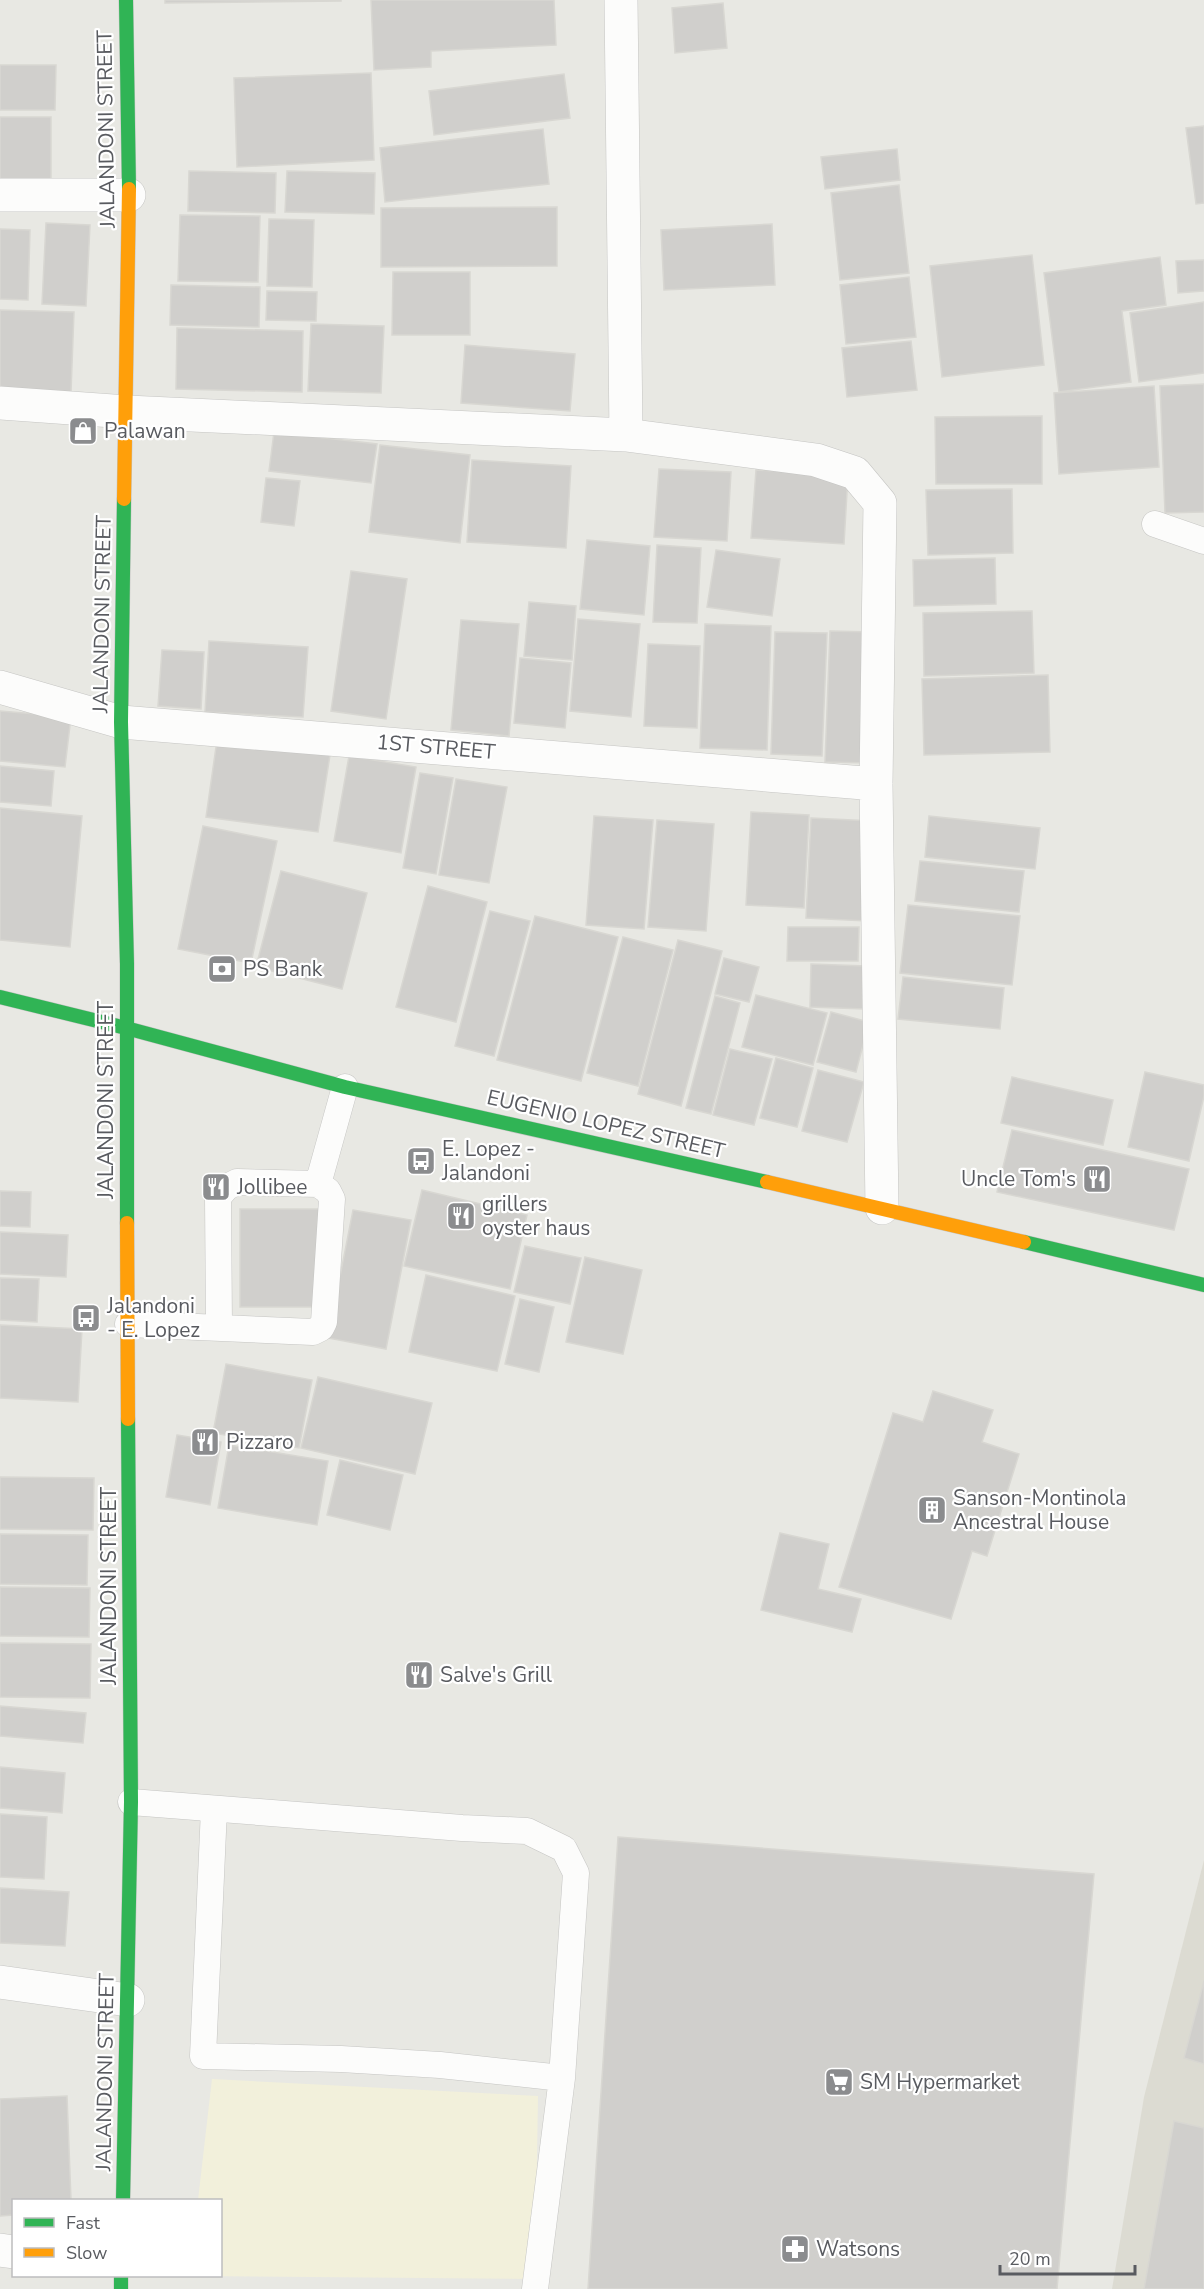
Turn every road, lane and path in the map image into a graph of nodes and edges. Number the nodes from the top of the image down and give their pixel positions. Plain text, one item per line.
1 (126, 0) edge
2 (621, 0) edge
3 (0, 195) edge
4 (129, 195) junction
5 (0, 403) edge
6 (127, 412) junction
7 (626, 435) junction
8 (1155, 524) dead end
9 (1204, 541) edge
10 (0, 687) edge
11 (121, 722) junction
12 (876, 784) junction
13 (0, 997) edge
14 (126, 1028) junction
15 (345, 1087) junction
16 (318, 1184) junction
17 (882, 1208) junction
18 (1204, 1285) edge
19 (128, 1324) junction
20 (219, 1328) junction
21 (131, 1802) junction
22 (214, 1809) junction
23 (0, 1982) edge
24 (128, 2000) junction
25 (562, 2078) junction
26 (123, 2199) edge
27 (535, 2289) edge

1 - 4 main road, JALANDONI STREET
2 - 7 street
3 - 4 street
4 - 6 main road, JALANDONI STREET
5 - 6 street
6 - 7 street
6 - 11 main road, JALANDONI STREET
7 - 12 street
8 - 9 lane
10 - 11 street, 1ST STREET
11 - 12 street, 1ST STREET
11 - 14 main road, JALANDONI STREET
12 - 17 street
13 - 14 main road, EUGENIO LOPEZ STREET
14 - 15 main road, EUGENIO LOPEZ STREET
14 - 19 main road, JALANDONI STREET
15 - 16 lane
15 - 17 main road, EUGENIO LOPEZ STREET
16 - 20 lane
16 - 20 lane
17 - 18 main road, EUGENIO LOPEZ STREET
19 - 20 lane
19 - 21 main road, JALANDONI STREET
21 - 22 lane
21 - 24 main road, JALANDONI STREET
22 - 25 lane
22 - 25 lane
23 - 24 street
24 - 26 main road, JALANDONI STREET
25 - 27 lane

